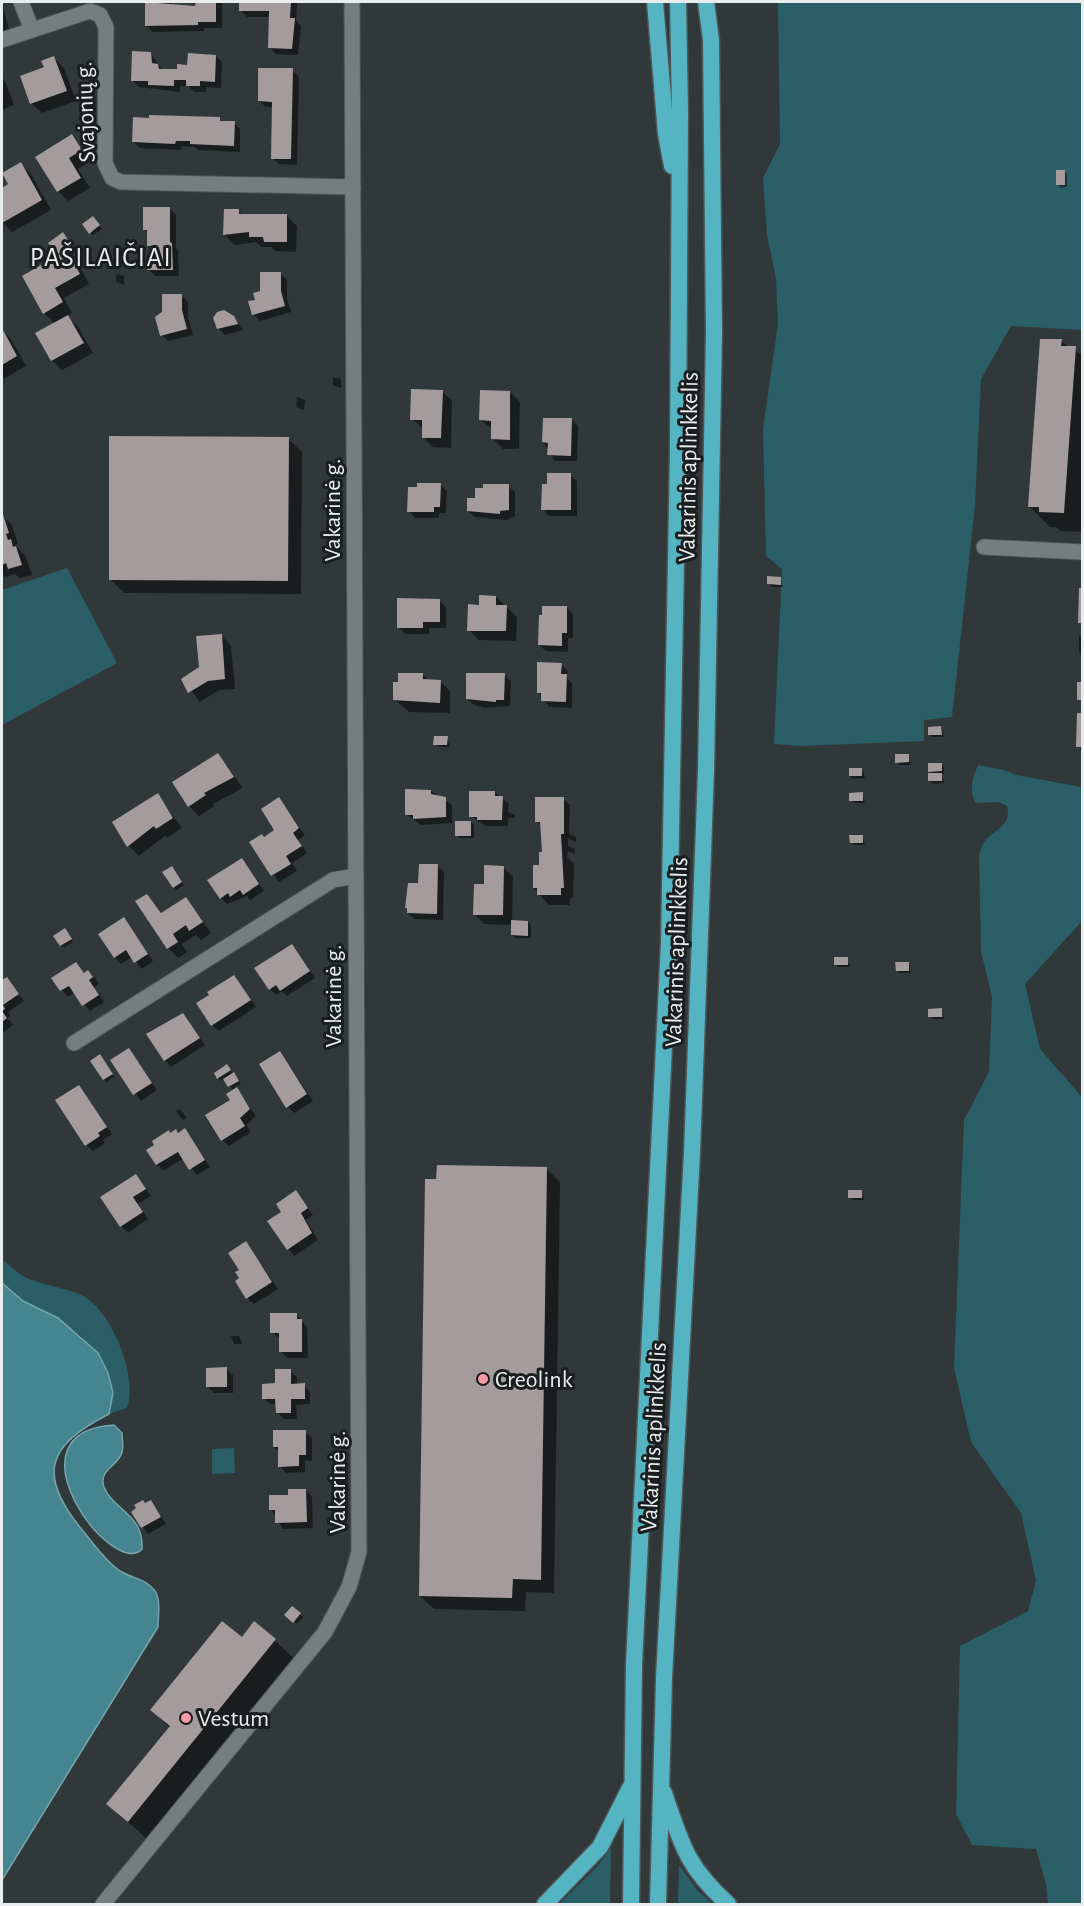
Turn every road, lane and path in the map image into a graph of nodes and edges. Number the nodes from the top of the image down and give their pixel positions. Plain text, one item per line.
1 (21, 2) edge
2 (352, 2) edge
3 (655, 2) edge
4 (678, 2) edge
5 (706, 2) edge
6 (717, 2) edge
7 (32, 30) junction
8 (2, 40) edge
9 (711, 40) junction
10 (353, 187) junction
11 (678, 202) junction
12 (984, 548) dead end
13 (1083, 552) edge
14 (356, 876) junction
15 (74, 1043) dead end
16 (633, 1781) junction
17 (660, 1781) junction
18 (103, 1905) edge
19 (545, 1905) edge
20 (631, 1905) edge
21 (658, 1905) edge
22 (728, 1905) edge

1 - 7 street
2 - 10 street, Vakarinė g.
3 - 11 highway
4 - 11 highway, Vakarinis aplinkkelis
5 - 9 highway, Vakarinis aplinkkelis
6 - 9 highway
7 - 8 street, Svajonių g.
7 - 10 street, Svajonių g.
9 - 17 highway, Vakarinis aplinkkelis
10 - 14 street, Vakarinė g.
11 - 16 highway, Vakarinis aplinkkelis
12 - 13 street
14 - 15 street
14 - 18 street, Vakarinė g.
16 - 19 highway
16 - 20 highway, Vakarinis aplinkkelis
17 - 21 highway, Vakarinis aplinkkelis
17 - 22 highway

